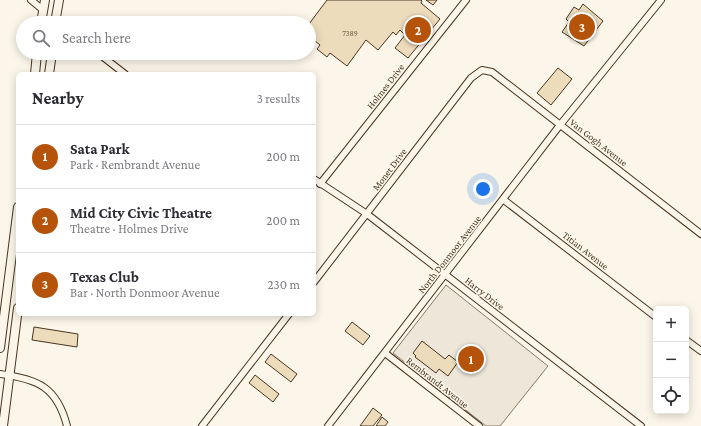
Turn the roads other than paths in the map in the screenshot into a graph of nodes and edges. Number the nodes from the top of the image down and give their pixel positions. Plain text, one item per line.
1 (31, 0) edge
2 (44, 0) edge
3 (59, 0) edge
4 (466, 0) edge
5 (661, 0) edge
6 (42, 10) junction
7 (42, 16) edge
8 (50, 16) edge
9 (58, 16) edge
10 (36, 60) edge
11 (51, 60) edge
12 (107, 60) edge
13 (482, 70) joint
14 (35, 72) edge
15 (49, 72) edge
16 (122, 72) edge
17 (560, 125) junction
18 (316, 181) edge
19 (320, 184) junction
20 (504, 200) junction
21 (367, 214) junction
22 (16, 222) edge
23 (701, 234) edge
24 (446, 275) junction
25 (316, 279) edge
26 (653, 315) edge
27 (17, 316) edge
28 (287, 316) edge
29 (2, 330) junction
30 (15, 331) junction
31 (688, 342) edge
32 (0, 348) edge
33 (701, 352) edge
34 (385, 353) junction
35 (0, 374) edge
36 (9, 375) junction
37 (3, 426) edge
38 (67, 426) edge
39 (202, 426) edge
40 (328, 426) edge
41 (479, 426) edge
42 (641, 426) edge

1 - 6 street
2 - 6 main road
3 - 9 main road
4 - 19 street, Holmes Drive
5 - 17 street, North Donmoor Avenue
6 - 7 main road
6 - 8 main road
10 - 14 main road
11 - 15 main road
12 - 16 street
13 - 17 street, Van Gogh Avenue
13 - 21 street, Monet Drive
17 - 20 street, North Donmoor Avenue
17 - 23 street, Van Gogh Avenue
18 - 19 street, Harry Drive
19 - 21 street, Harry Drive
20 - 24 street, North Donmoor Avenue
20 - 26 street, Titian Avenue
21 - 24 street, Harry Drive
21 - 25 street, Monet Drive
22 - 29 main road
24 - 34 street, North Donmoor Avenue
24 - 42 street, Harry Drive
27 - 30 main road
28 - 39 street
29 - 30 street
29 - 32 main road
30 - 36 main road
31 - 33 street
34 - 40 street, North Donmoor Avenue
34 - 41 street, Rembrandt Avenue
35 - 36 street
36 - 37 main road
36 - 38 street

